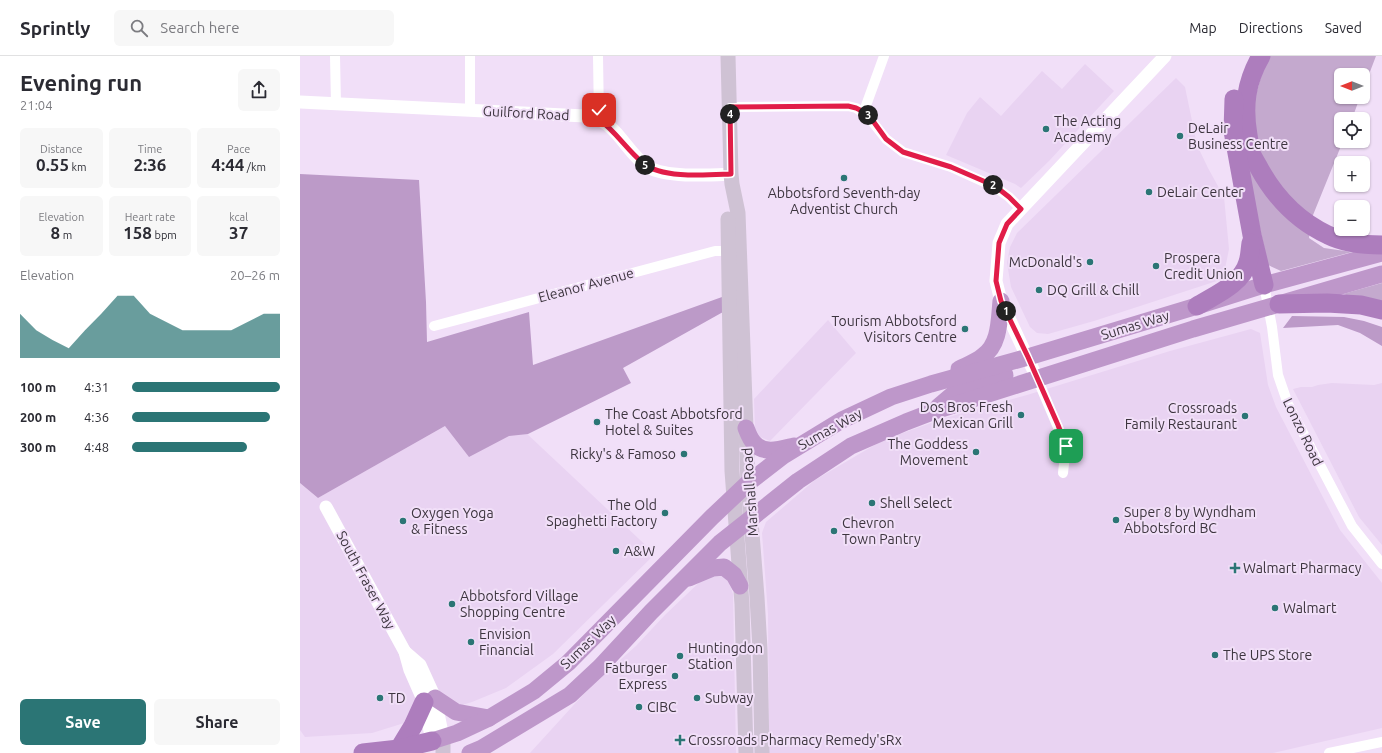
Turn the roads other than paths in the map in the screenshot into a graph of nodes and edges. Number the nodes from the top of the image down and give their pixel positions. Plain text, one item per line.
1 (335, 56) edge
2 (470, 56) edge
3 (598, 56) edge
4 (728, 56) edge
5 (884, 56) edge
6 (1165, 56) edge
7 (1247, 56) edge
8 (1261, 56) edge
9 (300, 102) edge
10 (336, 104) junction
11 (730, 107) junction
12 (470, 110) junction
13 (864, 111) junction
14 (599, 119) junction
15 (732, 179) junction
16 (1021, 209) junction
17 (1252, 235) junction
18 (1382, 246) edge
19 (734, 250) junction
20 (1382, 253) edge
21 (1382, 274) edge
22 (1264, 285) junction
23 (1001, 301) junction
24 (1197, 306) junction
25 (1274, 306) junction
26 (1382, 310) edge
27 (434, 326) dead end
28 (1028, 357) junction
29 (1037, 378) junction
30 (931, 384) junction
31 (932, 412) junction
32 (746, 428) junction
33 (803, 443) junction
34 (1063, 473) dead end
35 (748, 483) junction
36 (734, 496) junction
37 (326, 507) dead end
38 (751, 518) junction
39 (736, 530) junction
40 (1382, 564) edge
41 (684, 580) junction
42 (740, 586) junction
43 (430, 700) junction
44 (489, 718) junction
45 (1382, 742) edge
46 (434, 748) edge
47 (399, 749) junction
48 (477, 751) edge
49 (363, 753) edge
50 (746, 753) edge
51 (762, 753) edge
52 (1329, 753) edge

1 - 10 street
2 - 12 street
3 - 14 street
4 - 11 main road, Marshall Road
5 - 13 street
6 - 16 street
7 - 17 highway
8 - 18 highway
9 - 10 street, Guilford Road
10 - 12 street, Guilford Road
11 - 13 street
11 - 15 main road, Marshall Road
12 - 14 street, Guilford Road
13 - 16 street
14 - 15 street
15 - 19 main road, Marshall Road
16 - 23 street
17 - 22 highway
17 - 24 highway
19 - 27 street, Eleanor Avenue
19 - 32 main road, Marshall Road
19 - 36 main road, Marshall Road
20 - 22 highway, Sumas Way
21 - 25 highway, Sumas Way
22 - 24 highway, Sumas Way
22 - 25 street, Lonzo Road
23 - 28 street
23 - 30 highway
24 - 28 highway, Sumas Way
25 - 26 highway
25 - 29 highway, Sumas Way
25 - 40 street, Lonzo Road
28 - 29 street
28 - 30 highway, Sumas Way
28 - 31 highway
29 - 31 highway, Sumas Way
29 - 34 street
30 - 33 highway, Sumas Way
31 - 38 highway, Sumas Way
32 - 33 highway
32 - 35 main road, Marshall Road
33 - 35 highway, Sumas Way
35 - 36 highway, Sumas Way
35 - 38 main road, Marshall Road
36 - 39 main road, Marshall Road
36 - 44 highway, Sumas Way
37 - 43 street, South Fraser Way
38 - 39 highway, Sumas Way
38 - 51 main road, Marshall Road
39 - 41 highway, Sumas Way
39 - 42 main road, Marshall Road
41 - 42 highway
41 - 48 highway, Sumas Way
42 - 50 main road, Marshall Road
43 - 44 highway
43 - 46 street, South Fraser Way
43 - 47 highway
44 - 46 highway, Sumas Way
45 - 52 street
46 - 47 highway, Sumas Way
47 - 49 highway, Sumas Way

